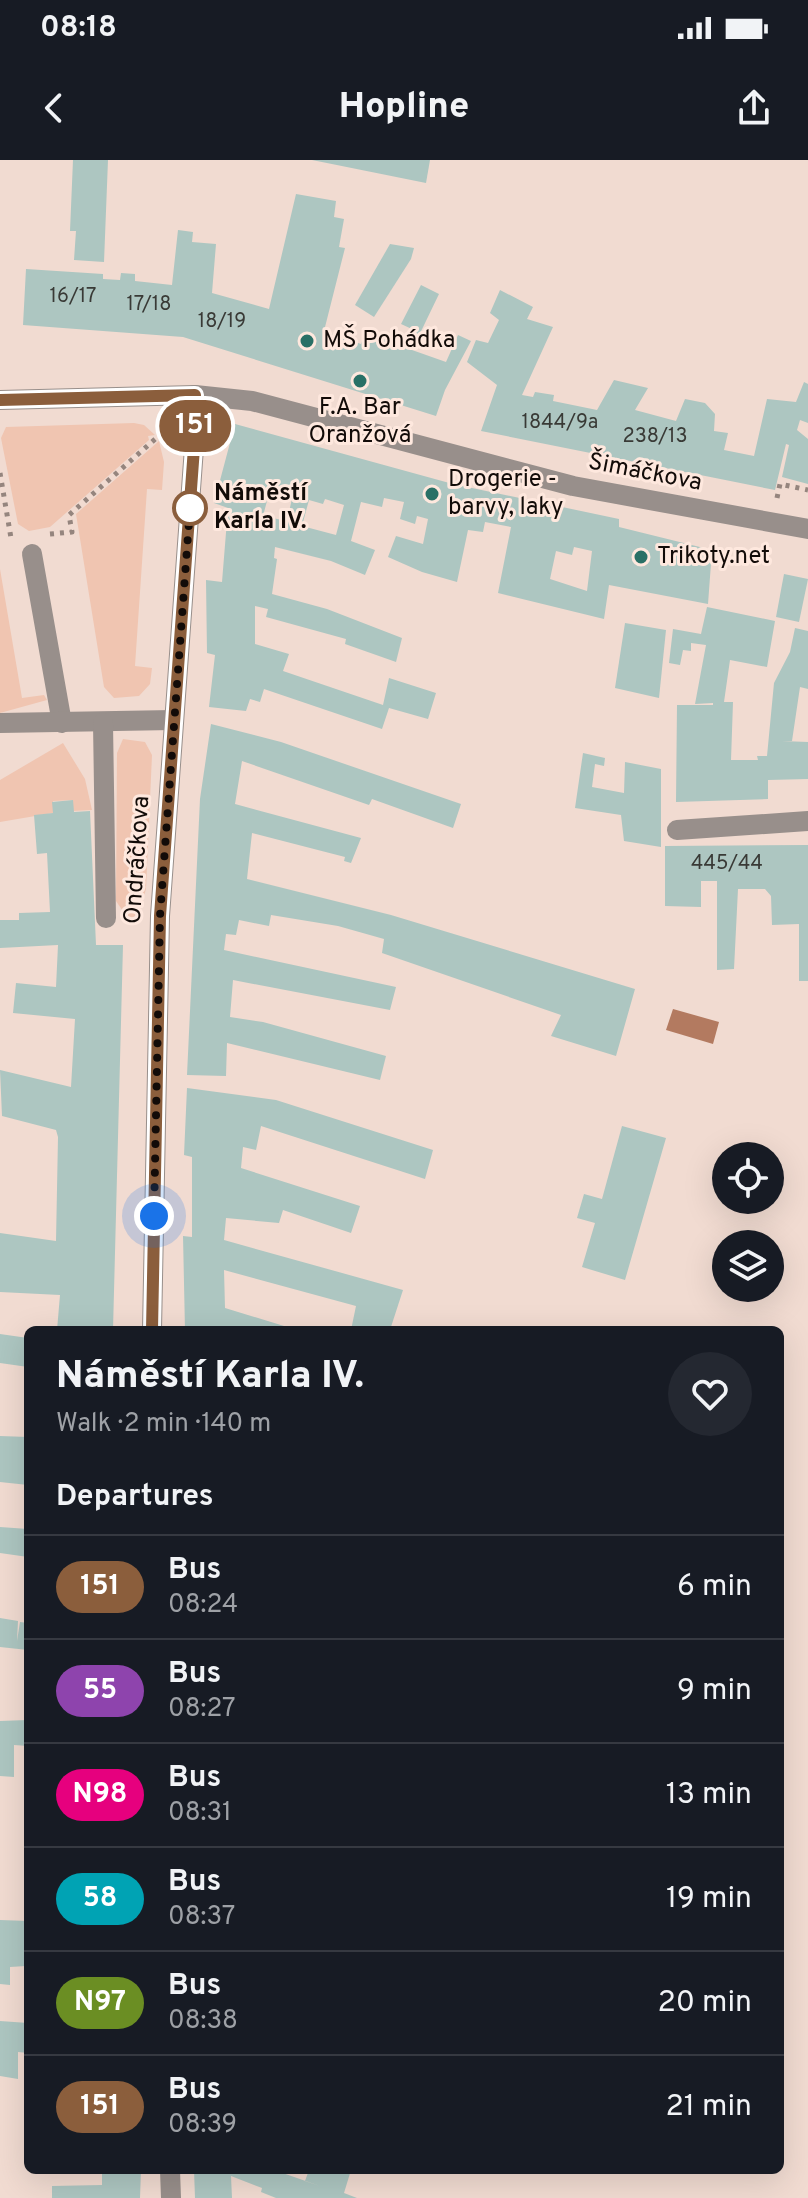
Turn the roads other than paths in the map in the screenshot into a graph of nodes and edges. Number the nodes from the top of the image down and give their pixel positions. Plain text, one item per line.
1 (195, 395) junction
2 (0, 400) edge
3 (808, 529) edge
4 (32, 554) dead end
5 (173, 720) junction
6 (0, 723) edge
7 (52, 723) junction
8 (103, 723) junction
9 (808, 821) edge
10 (677, 830) dead end
11 (106, 918) dead end
12 (152, 1326) edge
13 (170, 2174) edge
14 (171, 2198) edge

1 - 2 street
1 - 3 street, Šimáčkova
1 - 5 street, Ondráčkova
4 - 7 street
5 - 8 street
5 - 12 street, Ondráčkova
6 - 7 street
7 - 8 street
8 - 11 street
9 - 10 street
13 - 14 street

